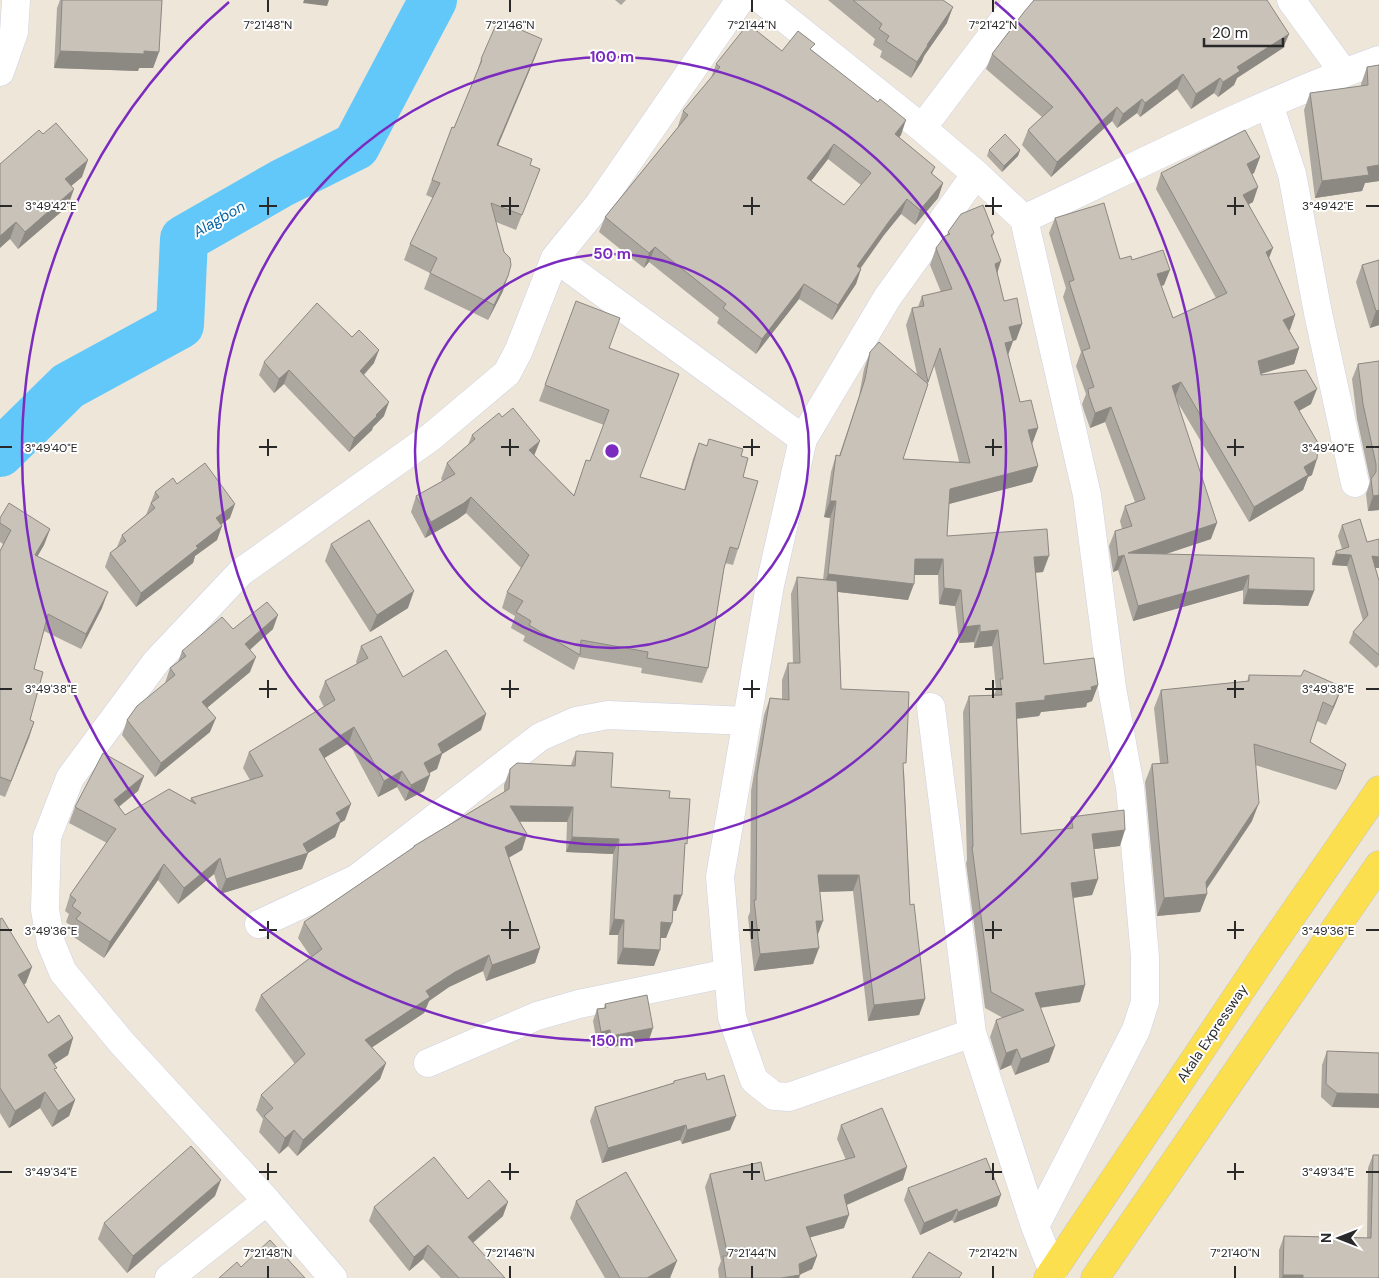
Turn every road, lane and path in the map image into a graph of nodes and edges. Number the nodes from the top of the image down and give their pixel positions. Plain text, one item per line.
1 (16, 0) edge
2 (740, 0) edge
3 (762, 0) edge
4 (1019, 0) edge
5 (1290, 0) edge
6 (1379, 60) edge
7 (0, 72) edge
8 (1344, 73) junction
9 (1269, 104) junction
10 (922, 128) junction
11 (976, 174) junction
12 (1024, 219) junction
13 (555, 258) junction
14 (803, 439) junction
15 (1356, 483) dead end
16 (931, 707) dead end
17 (746, 721) junction
18 (1379, 790) edge
19 (1379, 865) edge
20 (259, 924) dead end
21 (728, 974) junction
22 (1234, 1000) junction
23 (1267, 1028) junction
24 (972, 1034) junction
25 (428, 1064) dead end
26 (267, 1201) junction
27 (1035, 1226) junction
28 (1050, 1275) edge
29 (169, 1278) edge
30 (333, 1278) edge
31 (1095, 1278) edge

1 - 7 street
2 - 13 street
3 - 10 street
4 - 10 street
5 - 8 street
6 - 8 street
8 - 9 street
9 - 12 street
9 - 15 street
10 - 11 street
11 - 12 street
11 - 14 street
12 - 27 street
13 - 14 street
13 - 26 street
14 - 17 street
16 - 24 street
17 - 20 street
17 - 21 street
18 - 22 main road, Akala Expressway
19 - 23 main road
21 - 24 street
21 - 25 street
22 - 23 main road
22 - 28 main road, Akala Expressway
23 - 31 main road
24 - 27 street
26 - 29 street
26 - 30 street
27 - 28 street

